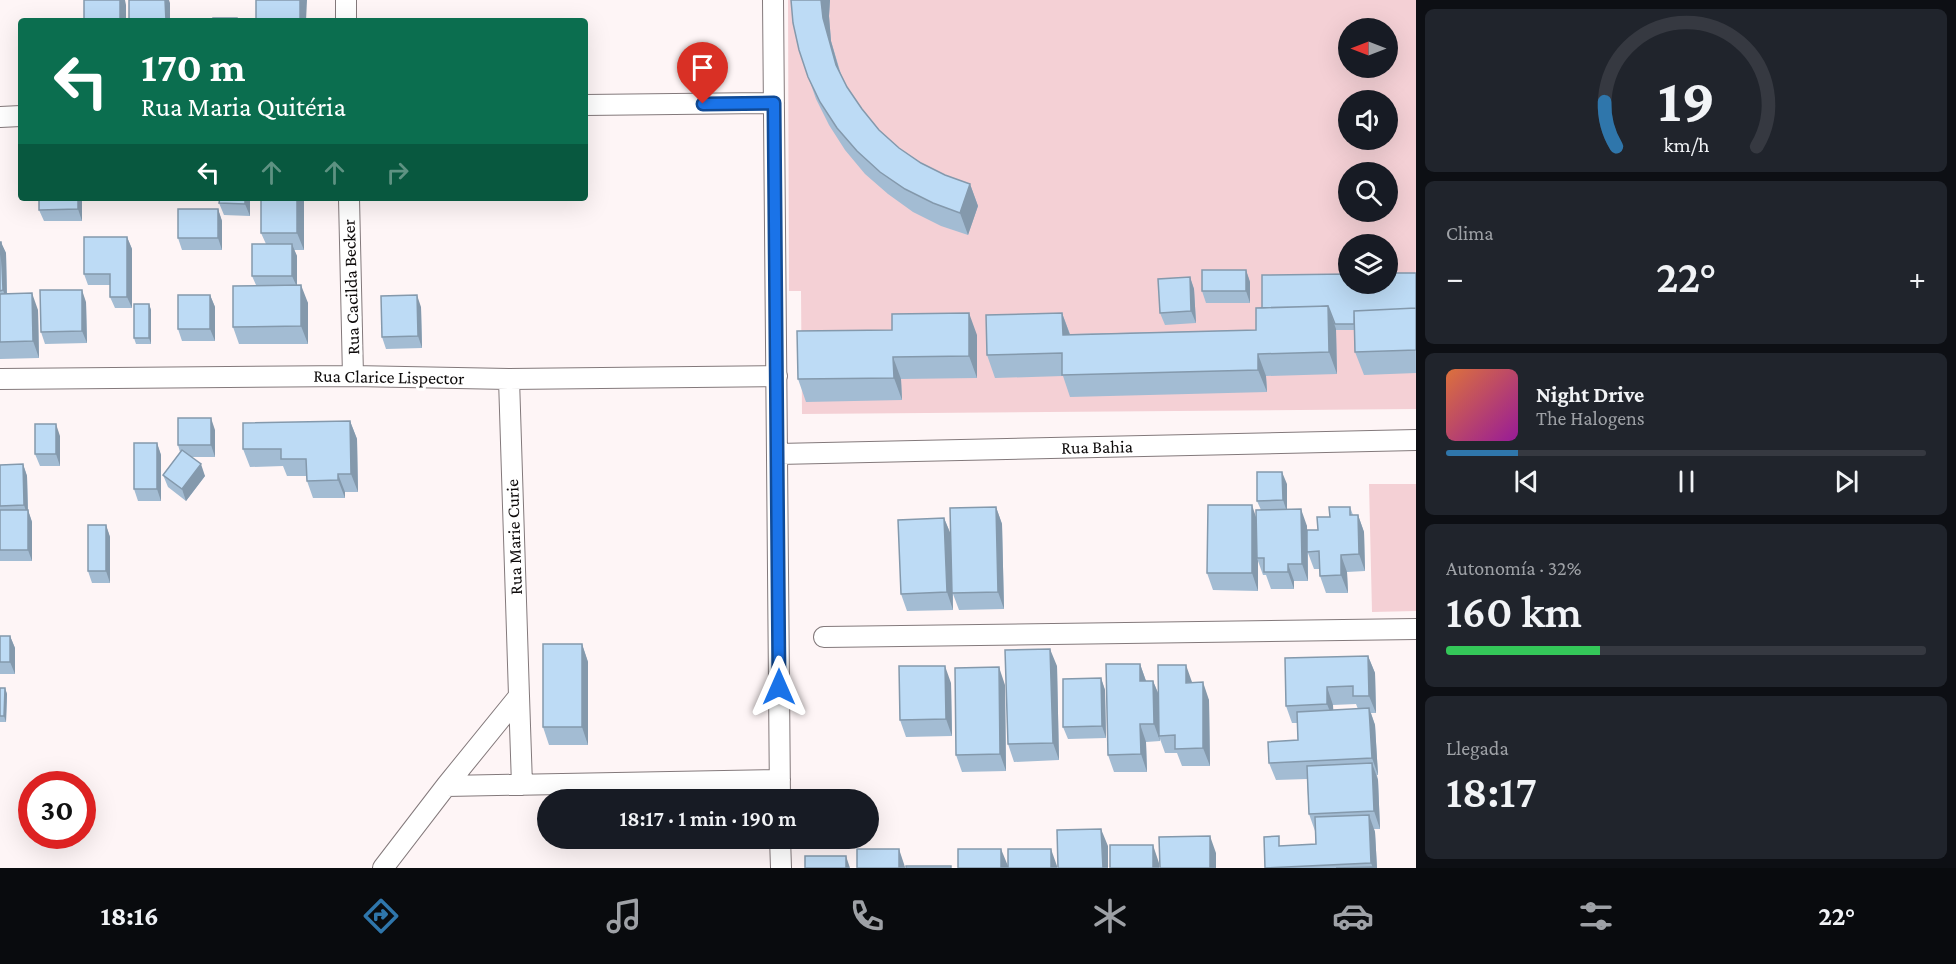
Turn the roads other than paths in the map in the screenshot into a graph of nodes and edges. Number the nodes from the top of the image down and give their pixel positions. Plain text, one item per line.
1 (346, 0) edge
2 (773, 0) edge
3 (346, 18) edge
4 (774, 103) junction
5 (588, 105) edge
6 (18, 116) edge
7 (0, 117) edge
8 (349, 201) edge
9 (353, 376) junction
10 (777, 376) junction
11 (0, 379) edge
12 (509, 379) junction
13 (1416, 440) edge
14 (778, 454) junction
15 (1416, 629) edge
16 (824, 637) dead end
17 (519, 696) junction
18 (522, 785) junction
19 (446, 786) junction
20 (728, 789) edge
21 (780, 789) edge
22 (780, 849) edge
23 (383, 868) edge
24 (781, 868) edge

1 - 3 street
2 - 4 street
4 - 5 street
4 - 10 street
6 - 7 street
8 - 9 street, Rua Cacilda Becker
9 - 11 street, Rua Clarice Lispector
9 - 12 street, Rua Clarice Lispector
10 - 12 street, Rua Clarice Lispector
10 - 14 street
12 - 17 street, Rua Marie Curie
13 - 14 street, Rua Bahia
14 - 21 street
15 - 16 street
17 - 18 street, Rua Marie Curie
17 - 19 street
18 - 19 street
18 - 20 street
19 - 23 street
22 - 24 street

